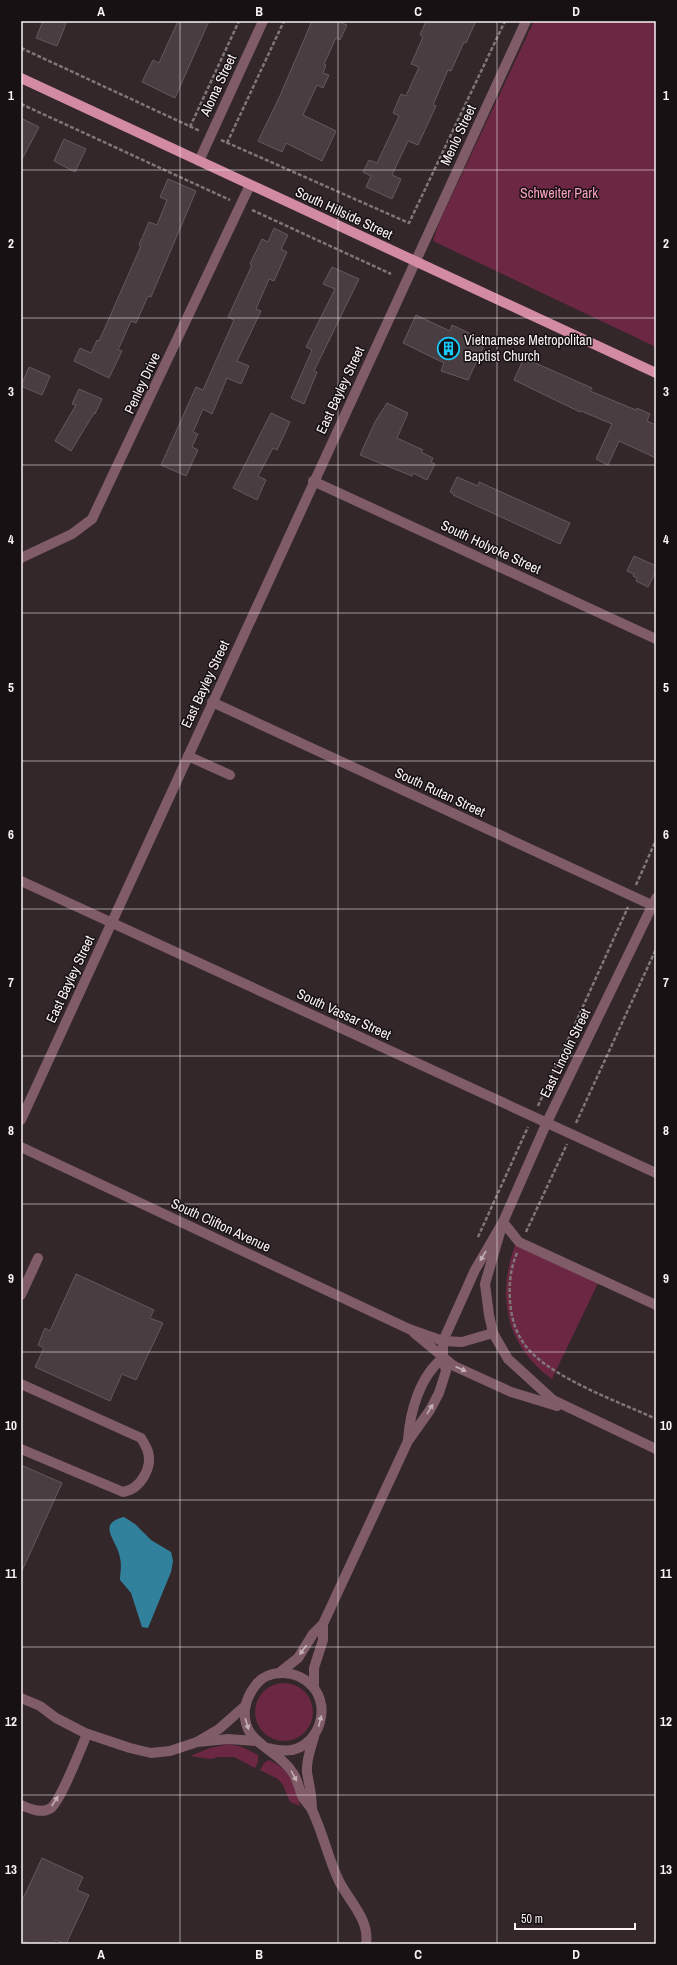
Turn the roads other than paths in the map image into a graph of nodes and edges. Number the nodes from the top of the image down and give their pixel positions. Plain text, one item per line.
1 (263, 21) edge
2 (526, 21) edge
3 (21, 78) edge
4 (199, 161) junction
5 (250, 185) junction
6 (415, 261) junction
7 (656, 373) edge
8 (314, 481) junction
9 (21, 558) edge
10 (656, 639) edge
11 (212, 702) junction
12 (188, 756) junction
13 (230, 775) dead end
14 (21, 881) edge
15 (655, 903) edge
16 (111, 922) junction
17 (21, 1120) edge
18 (547, 1122) junction
19 (21, 1147) edge
20 (656, 1173) edge
21 (503, 1222) junction
22 (38, 1258) dead end
23 (21, 1295) edge
24 (656, 1305) edge
25 (408, 1329) junction
26 (493, 1333) junction
27 (443, 1341) junction
28 (443, 1358) junction
29 (21, 1384) edge
30 (580, 1413) junction
31 (408, 1441) junction
32 (21, 1449) edge
33 (656, 1449) edge
34 (323, 1624) junction
35 (279, 1673) junction
36 (314, 1687) junction
37 (21, 1698) edge
38 (245, 1706) junction
39 (87, 1734) junction
40 (314, 1735) junction
41 (257, 1741) junction
42 (197, 1742) junction
43 (268, 1748) junction
44 (21, 1805) edge
45 (312, 1810) junction
46 (366, 1944) edge

1 - 4 street, Aloma Street
2 - 6 street, Menlo Street
3 - 4 main road, South Hillside Street
4 - 5 main road, South Hillside Street
5 - 6 main road, South Hillside Street
5 - 9 street, Penley Drive
6 - 7 main road, South Hillside Street
6 - 8 street, East Bayley Street
8 - 10 street, South Holyoke Street
8 - 11 street, East Bayley Street
11 - 12 street, East Bayley Street
11 - 15 street, South Rutan Street
12 - 13 street
12 - 16 street, East Bayley Street
14 - 16 street, South Vassar Street
15 - 18 street, East Lincoln Street
16 - 17 street, East Bayley Street
16 - 18 street, South Vassar Street
18 - 20 street, South Vassar Street
18 - 21 street, East Lincoln Street
19 - 25 street, South Clifton Avenue
21 - 24 street
21 - 26 street, East Lincoln Street
21 -> 27 street, East Lincoln Street
22 - 23 street
25 - 27 street, South Clifton Avenue
25 - 28 street, South Clifton Avenue
26 - 27 street, South Clifton Avenue
26 - 30 street, South Clifton Avenue
27 - 28 street, East Lincoln Street
28 -> 30 street, South Clifton Avenue
28 - 31 street
31 -> 28 street, East Lincoln Street
29 - 32 street
30 - 33 street, South Clifton Avenue
31 - 34 street
34 -> 35 street
34 - 36 street
35 - 36 street
35 - 38 street
40 -> 36 street
37 - 39 street
38 -> 41 street
38 - 42 street
39 - 42 street
44 -> 39 street
40 - 43 street
40 - 45 street
41 - 42 street
41 - 43 street
43 -> 45 street
45 - 46 street

